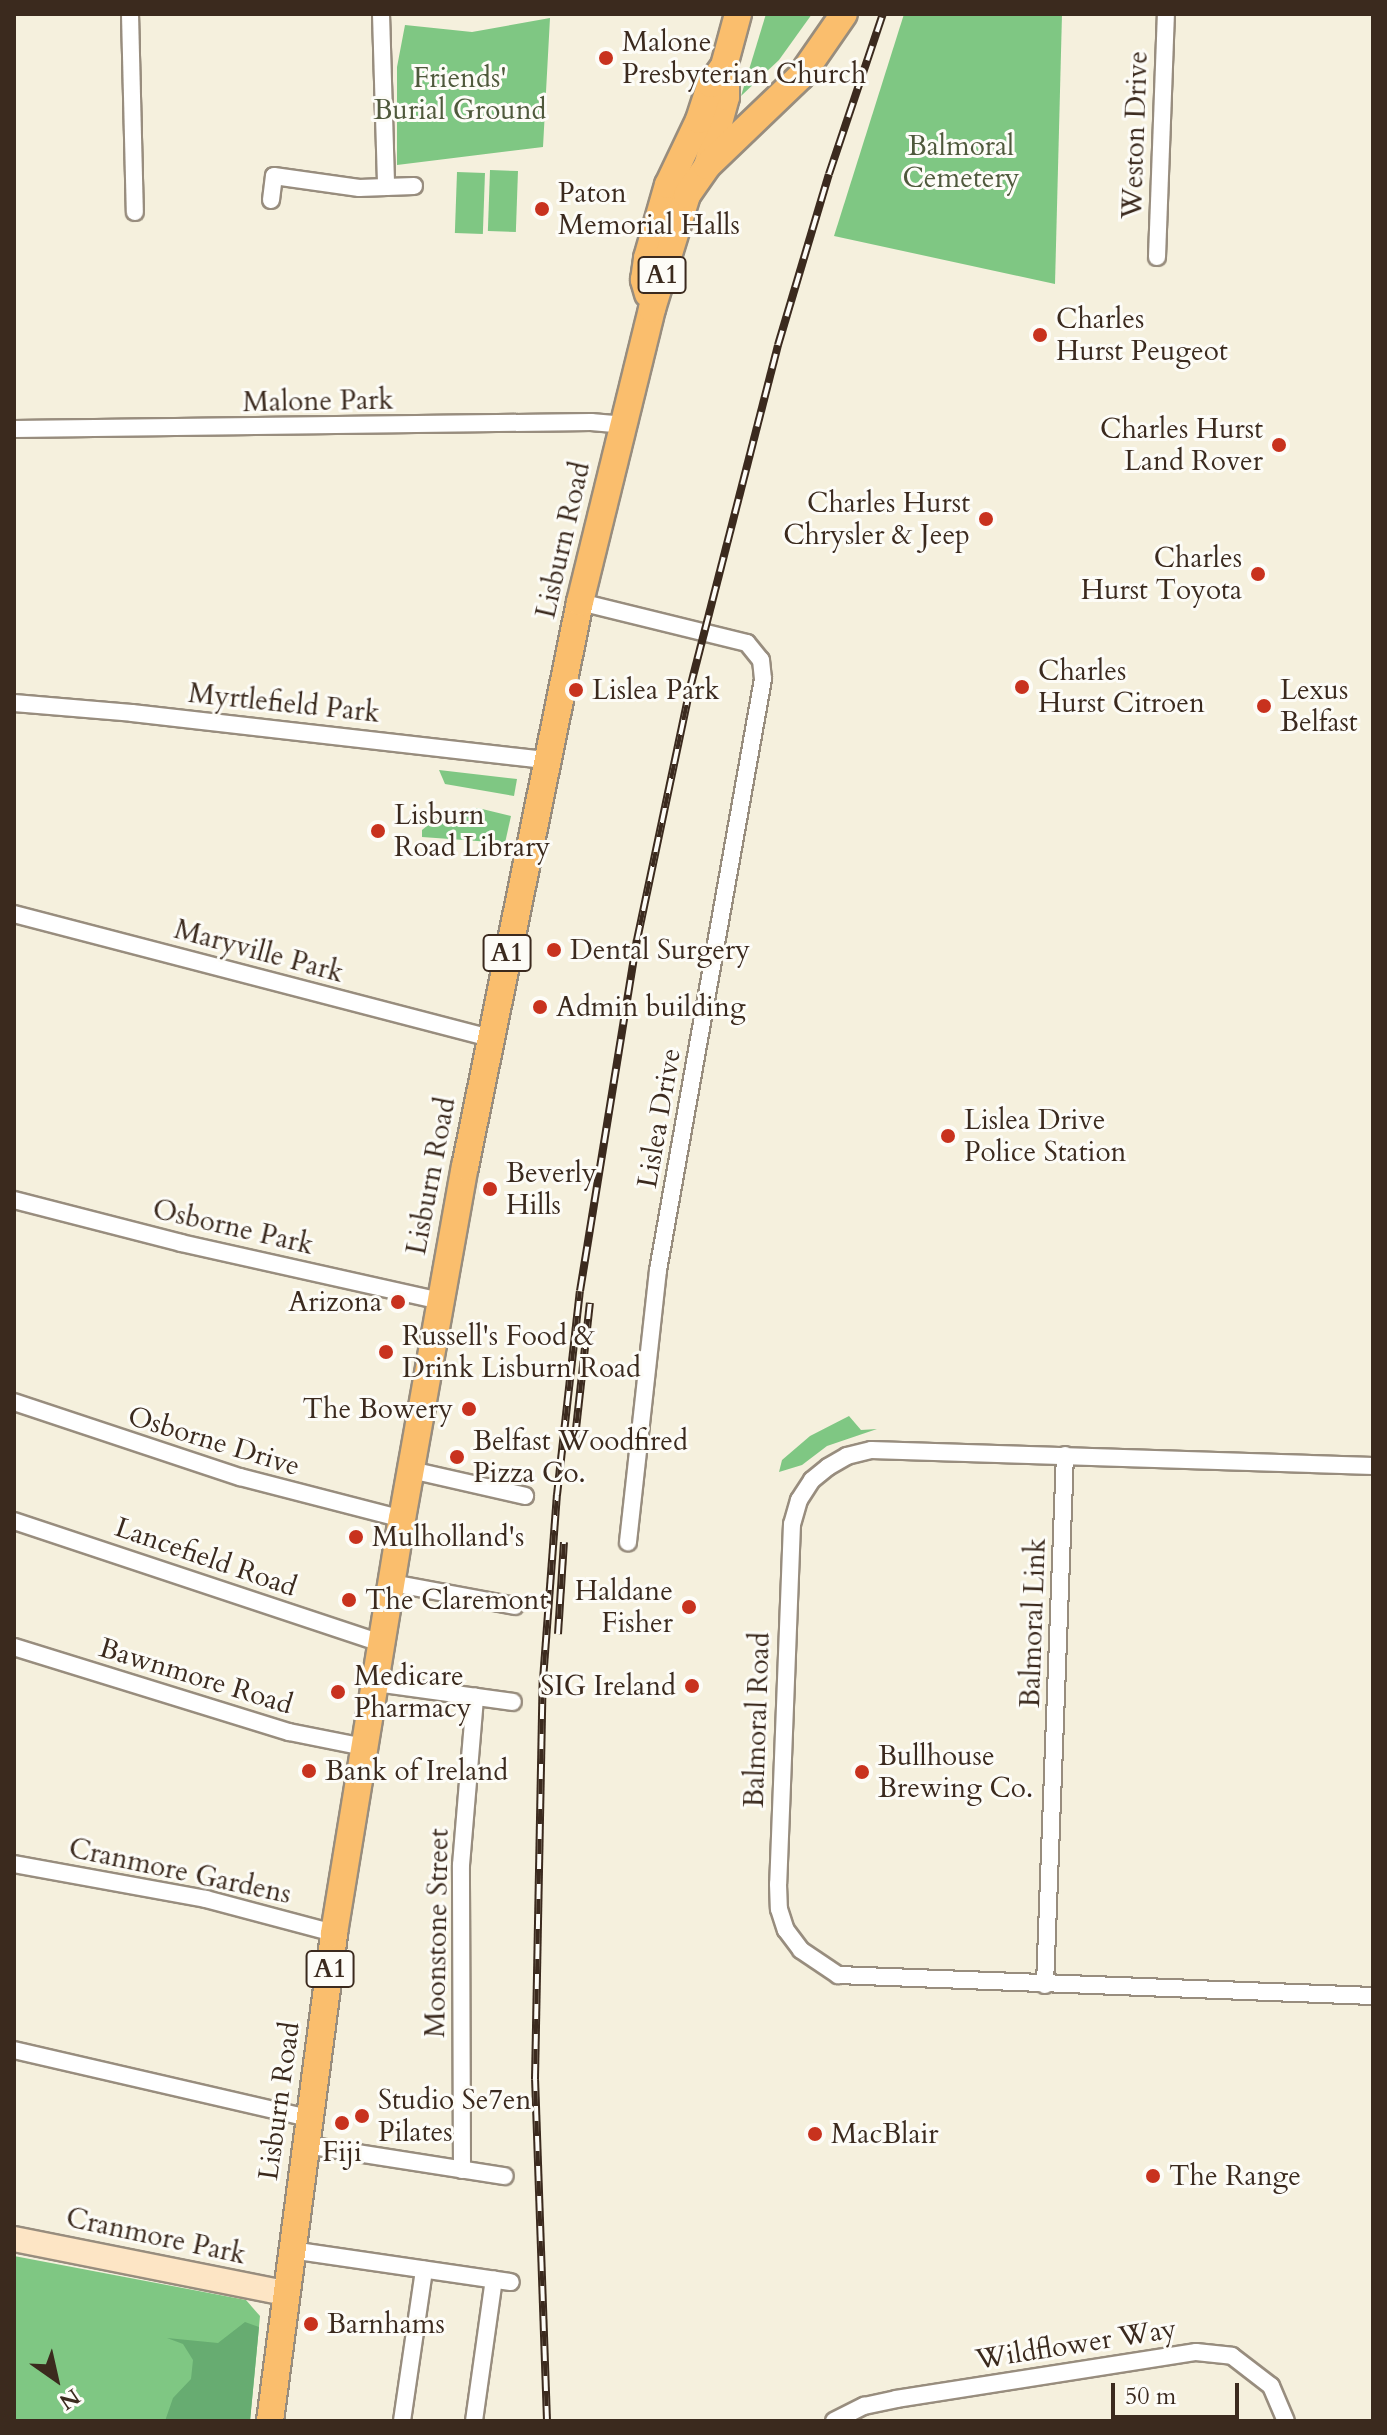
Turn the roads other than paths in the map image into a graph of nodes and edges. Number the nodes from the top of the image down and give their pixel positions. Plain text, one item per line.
1 (130, 14) edge
2 (381, 14) edge
3 (844, 14) edge
4 (1166, 14) edge
5 (731, 20) edge
6 (724, 66) junction
7 (707, 166) junction
8 (414, 186) dead end
9 (386, 187) junction
10 (271, 200) dead end
11 (135, 212) dead end
12 (1157, 257) dead end
13 (652, 309) junction
14 (623, 425) junction
15 (14, 429) edge
16 (580, 602) junction
17 (14, 703) edge
18 (547, 760) junction
19 (14, 914) edge
20 (490, 1038) junction
21 (14, 1200) edge
22 (440, 1301) junction
23 (14, 1402) edge
24 (1065, 1455) junction
25 (1373, 1466) edge
26 (411, 1470) junction
27 (525, 1496) dead end
28 (402, 1519) junction
29 (14, 1521) edge
30 (628, 1542) dead end
31 (392, 1583) junction
32 (515, 1606) dead end
33 (381, 1643) junction
34 (14, 1647) edge
35 (375, 1683) junction
36 (475, 1697) junction
37 (513, 1702) dead end
38 (364, 1747) junction
39 (14, 1864) edge
40 (334, 1933) junction
41 (1045, 1985) junction
42 (1373, 1996) edge
43 (14, 2050) edge
44 (309, 2118) junction
45 (306, 2145) junction
46 (462, 2170) junction
47 (505, 2176) dead end
48 (14, 2239) edge
49 (291, 2250) junction
50 (424, 2270) junction
51 (285, 2293) junction
52 (839, 2418) edge
53 (270, 2421) edge
54 (402, 2421) edge
55 (474, 2421) edge
56 (1286, 2421) edge

1 - 11 street
2 - 9 street
3 - 7 main road, Lisburn Road / A1
4 - 12 street, Weston Drive
5 - 6 main road, A1
6 - 7 main road, A1
6 - 13 main road, A1
7 - 13 main road, Lisburn Road / A1
8 - 9 street
9 - 10 street
13 - 14 main road, Lisburn Road / A1
14 - 15 street, Malone Park
14 - 16 main road, Lisburn Road / A1
16 - 18 main road, Lisburn Road / A1
16 - 30 street, Lislea Drive
17 - 18 street, Myrtlefield Park
18 - 20 main road, Lisburn Road / A1
19 - 20 street, Maryville Park
20 - 22 main road, Lisburn Road / A1
21 - 22 street, Osborne Park
22 - 26 main road, Lisburn Road / A1
23 - 28 street, Osborne Drive
24 - 25 street, Balmoral Road
24 - 41 street, Balmoral Link
24 - 41 street, Balmoral Road
26 - 27 street
26 - 28 main road, Lisburn Road / A1
28 - 31 main road, Lisburn Road / A1
29 - 33 street, Lancefield Road
31 - 32 street
31 - 33 main road, Lisburn Road / A1
33 - 35 main road, Lisburn Road / A1
34 - 38 street, Bawnmore Road
35 - 36 street
35 - 38 main road, Lisburn Road / A1
36 - 37 street
36 - 46 street, Moonstone Street
38 - 40 main road, Lisburn Road / A1
39 - 40 street, Cranmore Gardens
40 - 44 main road, Lisburn Road / A1
41 - 42 street, Balmoral Road
43 - 44 street
44 - 45 main road, Lisburn Road / A1
45 - 46 street
45 - 49 main road, Lisburn Road / A1
46 - 47 street
48 - 51 street, Cranmore Park
49 - 50 street
49 - 51 main road, Lisburn Road / A1
50 - 54 street
50 - 55 street
51 - 53 main road, Lisburn Road / A1
52 - 56 street, Wildflower Way

